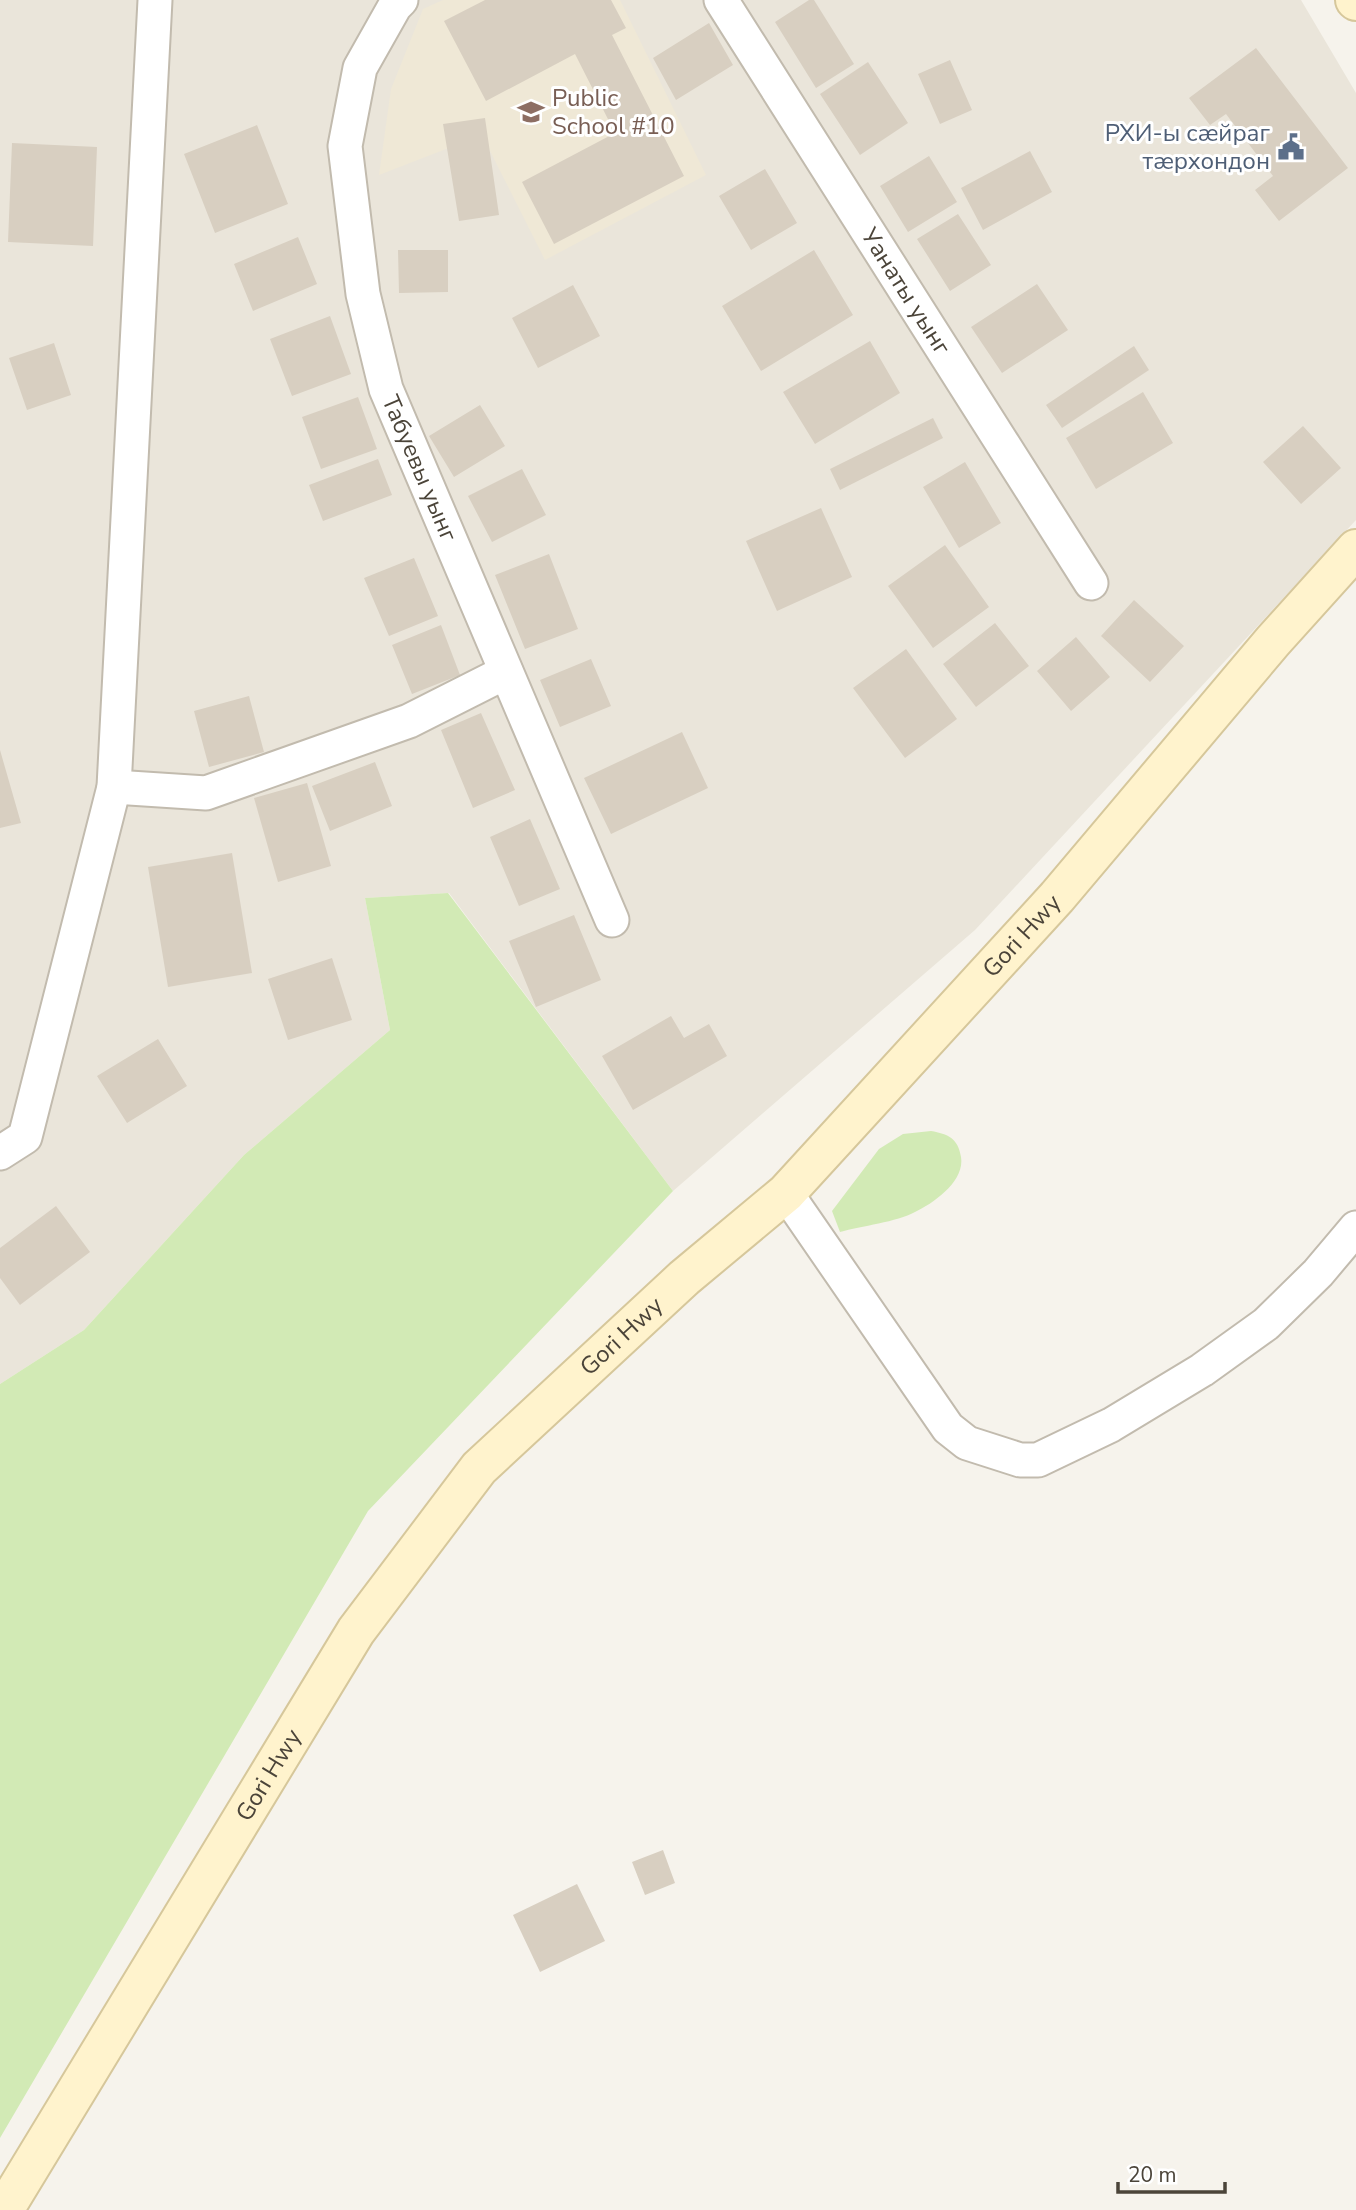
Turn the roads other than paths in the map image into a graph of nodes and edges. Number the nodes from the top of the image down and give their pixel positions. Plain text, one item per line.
1 (155, 0) edge
2 (401, 0) edge
3 (721, 0) edge
4 (1356, 549) edge
5 (1091, 583) dead end
6 (506, 672) junction
7 (114, 788) junction
8 (612, 920) dead end
9 (0, 1153) edge
10 (786, 1193) junction
11 (1356, 1228) edge
12 (4, 2210) edge

1 - 7 street
2 - 6 street, Табуевы уынг
3 - 5 street, Уанаты уынг
4 - 10 main road, Gori Hwy
6 - 7 street
6 - 8 street, Табуевы уынг
7 - 9 street
10 - 11 street
10 - 12 main road, Gori Hwy

